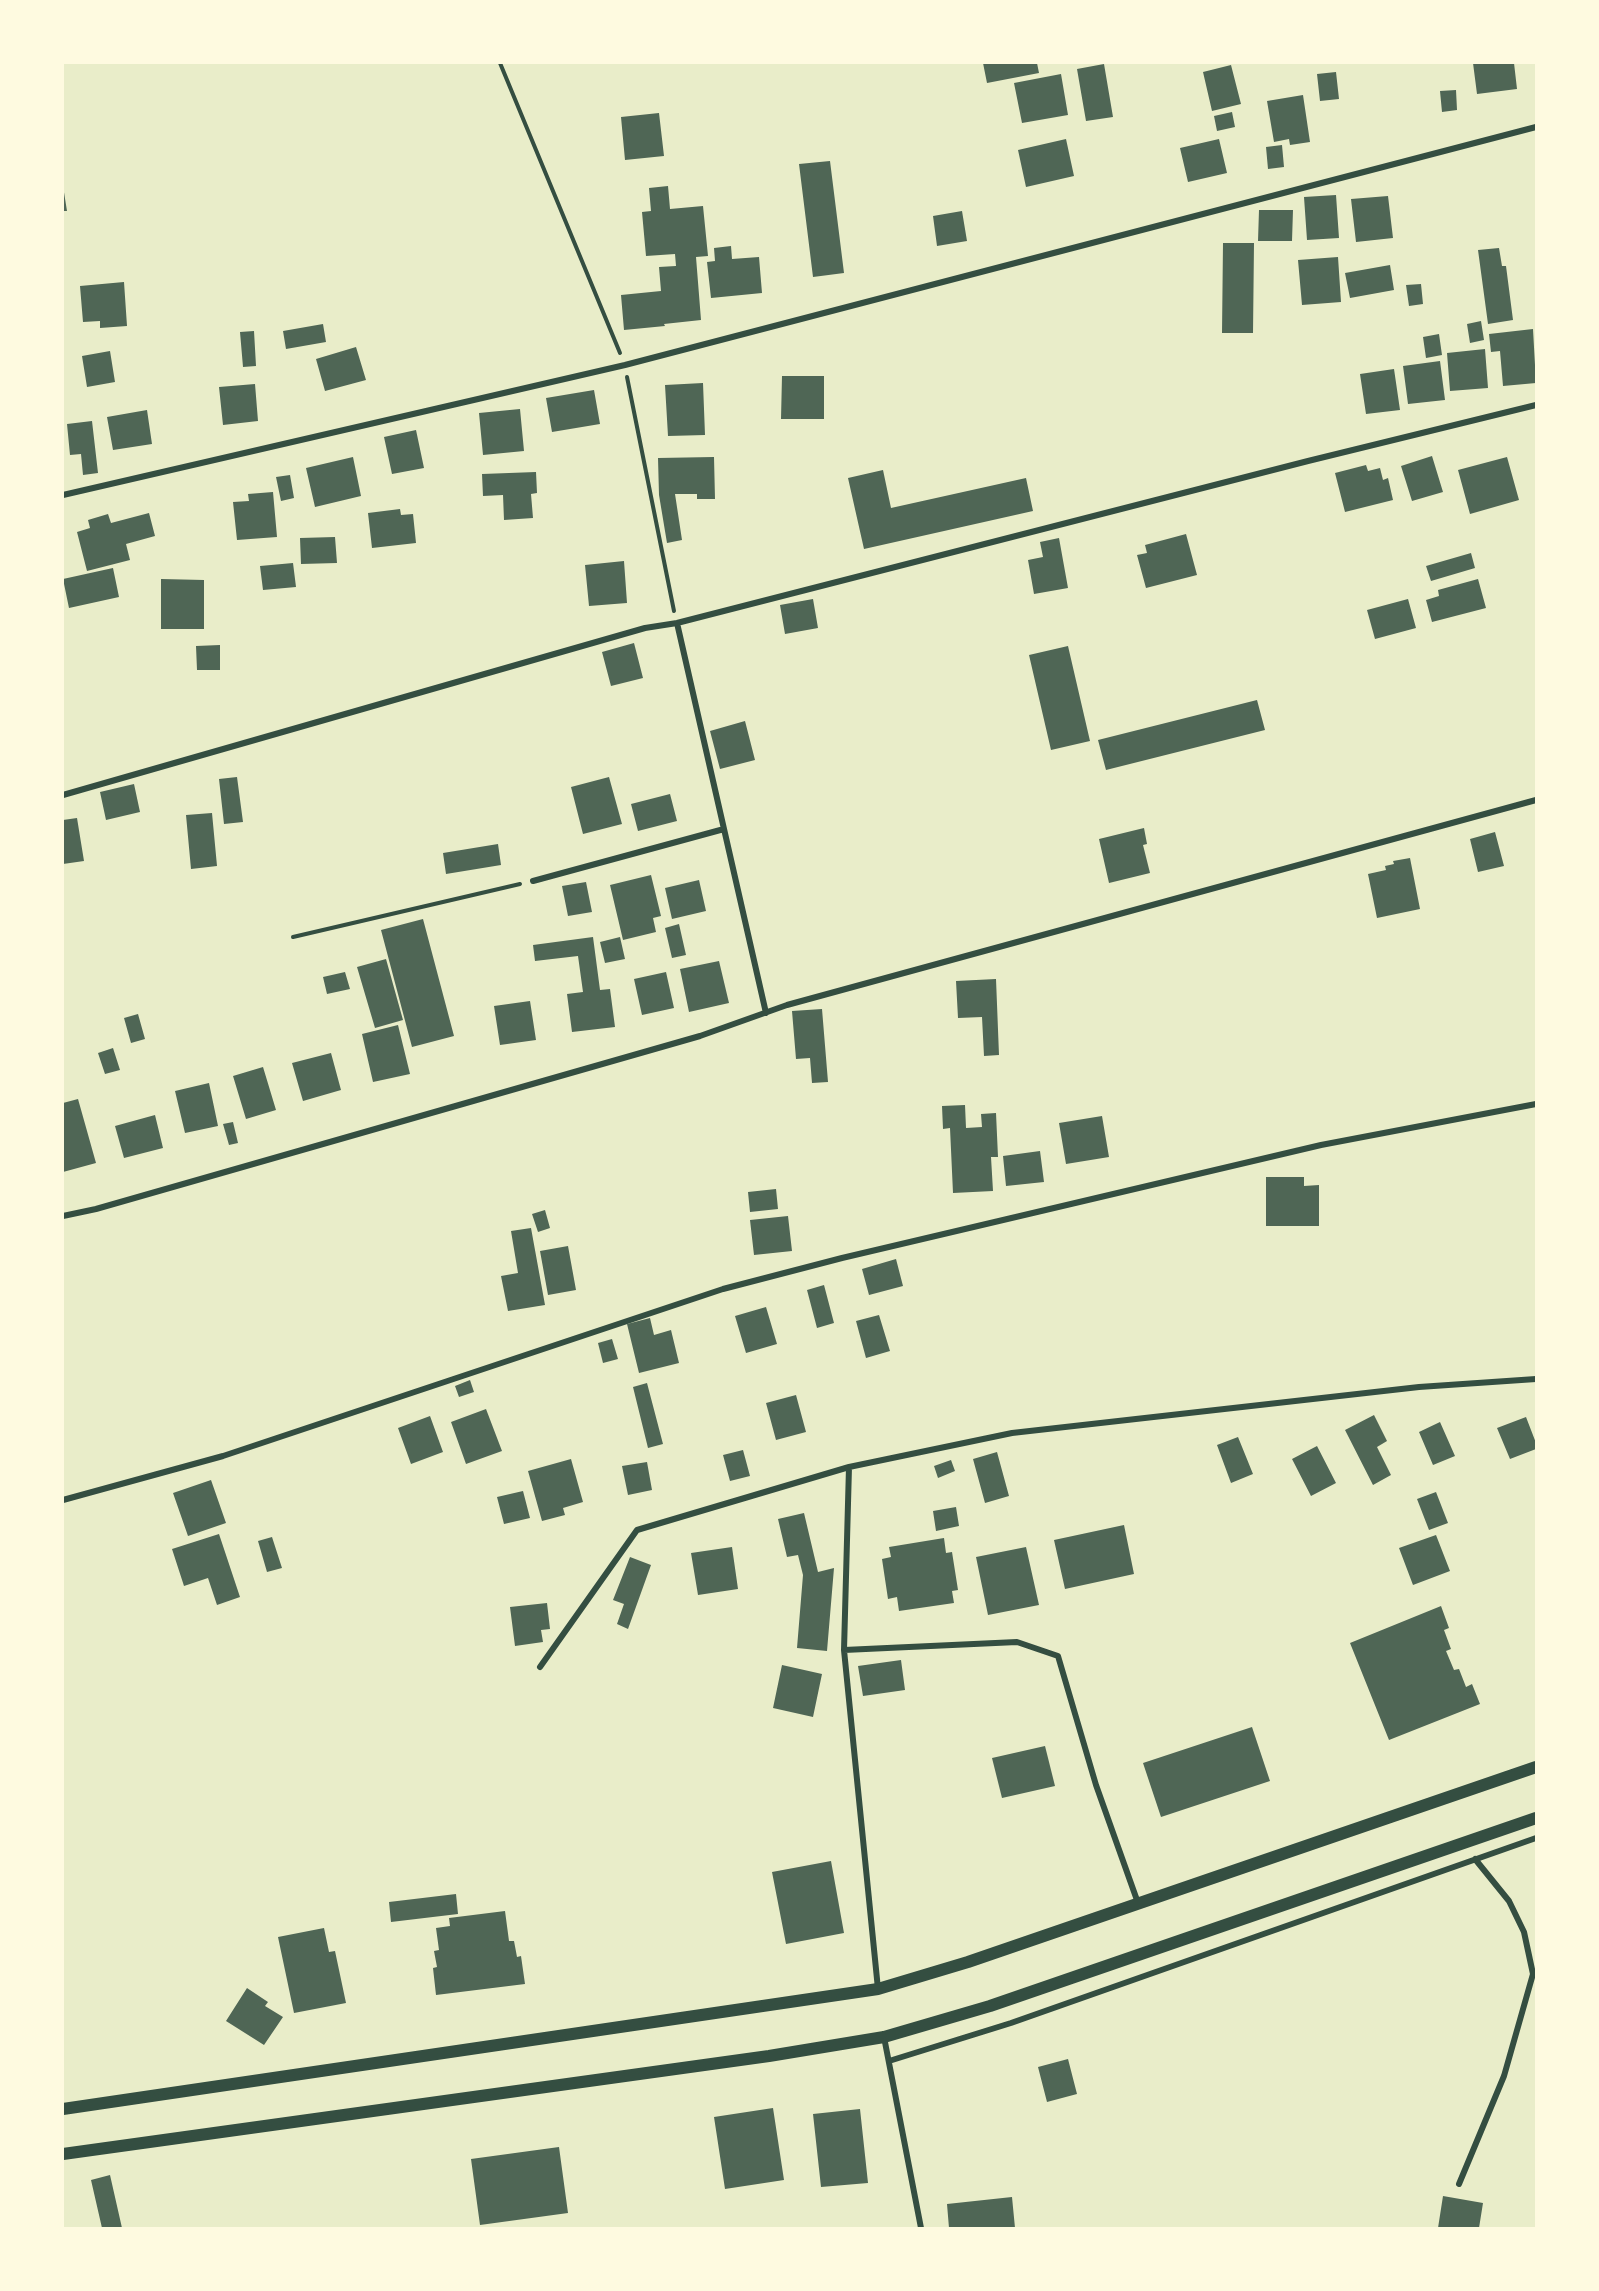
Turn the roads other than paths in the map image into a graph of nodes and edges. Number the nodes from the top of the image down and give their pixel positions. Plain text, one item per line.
1 (1536, 126) edge
2 (1536, 405) edge
3 (63, 495) edge
4 (677, 623) junction
5 (63, 795) edge
6 (1536, 800) edge
7 (724, 830) junction
8 (533, 881) road end
9 (766, 1013) junction
10 (1536, 1104) edge
11 (63, 1216) edge
12 (1536, 1379) edge
13 (849, 1467) junction
14 (63, 1500) edge
15 (844, 1650) junction
16 (540, 1667) dead end
17 (1536, 1767) edge
18 (1536, 1818) edge
19 (1536, 1838) edge
20 (1475, 1859) junction
21 (1138, 1903) junction
22 (878, 1989) junction
23 (884, 2037) junction
24 (889, 2061) junction
25 (63, 2109) edge
26 (63, 2154) edge
27 (1459, 2184) dead end
28 (921, 2228) edge

1 - 3 street
2 - 4 street
4 - 5 street
4 - 7 street
6 - 9 street
7 - 8 street
7 - 9 street
9 - 11 street
10 - 14 street
12 - 13 street
13 - 15 street
13 - 16 street
15 - 21 street
15 - 22 street
17 - 21 main road
18 - 23 main road
19 - 20 street
20 - 24 street
20 - 27 street
21 - 22 main road
22 - 25 main road
23 - 24 street
23 - 26 main road
24 - 28 street

